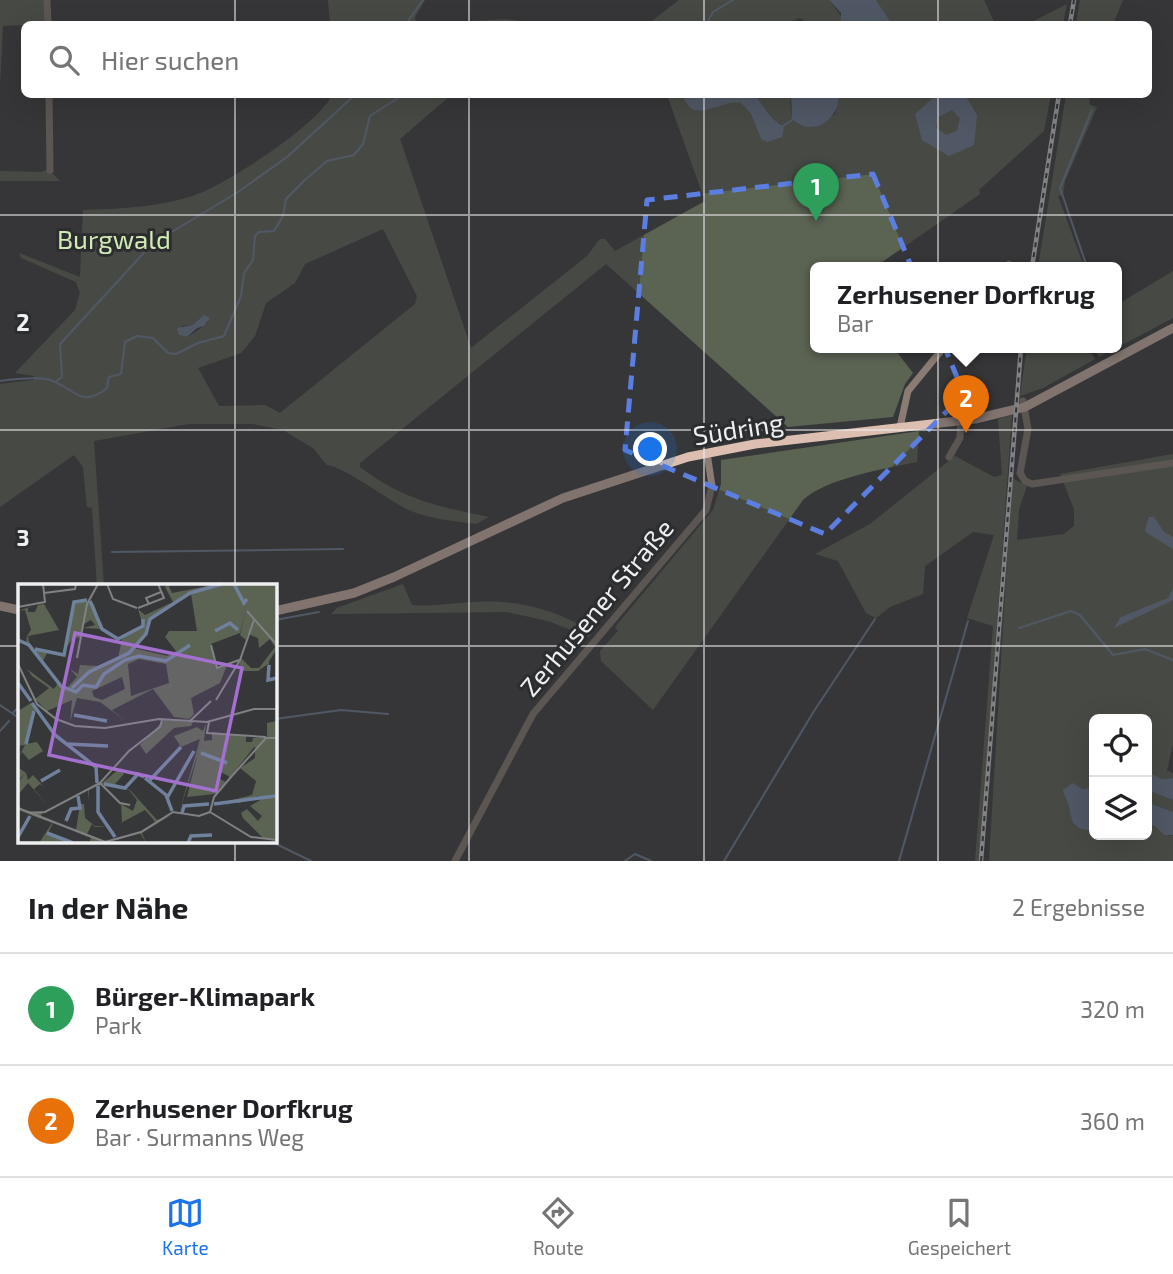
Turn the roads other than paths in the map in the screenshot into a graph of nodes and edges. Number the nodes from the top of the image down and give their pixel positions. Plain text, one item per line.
1 (47, 0) edge
2 (48, 21) edge
3 (49, 98) edge
4 (50, 170) dead end
5 (1173, 328) edge
6 (938, 353) edge
7 (1024, 404) junction
8 (961, 420) junction
9 (900, 427) junction
10 (707, 453) junction
11 (949, 457) dead end
12 (1173, 463) edge
13 (0, 606) edge
14 (18, 610) edge
15 (276, 611) edge
16 (455, 861) edge

1 - 2 street
3 - 4 street
5 - 7 main road, Südring
6 - 9 street
7 - 8 main road, Südring
7 - 12 street
8 - 9 main road, Südring
8 - 11 street
9 - 10 main road, Südring
10 - 15 main road, Südring
10 - 16 street, Zerhusener Straße
13 - 14 main road

